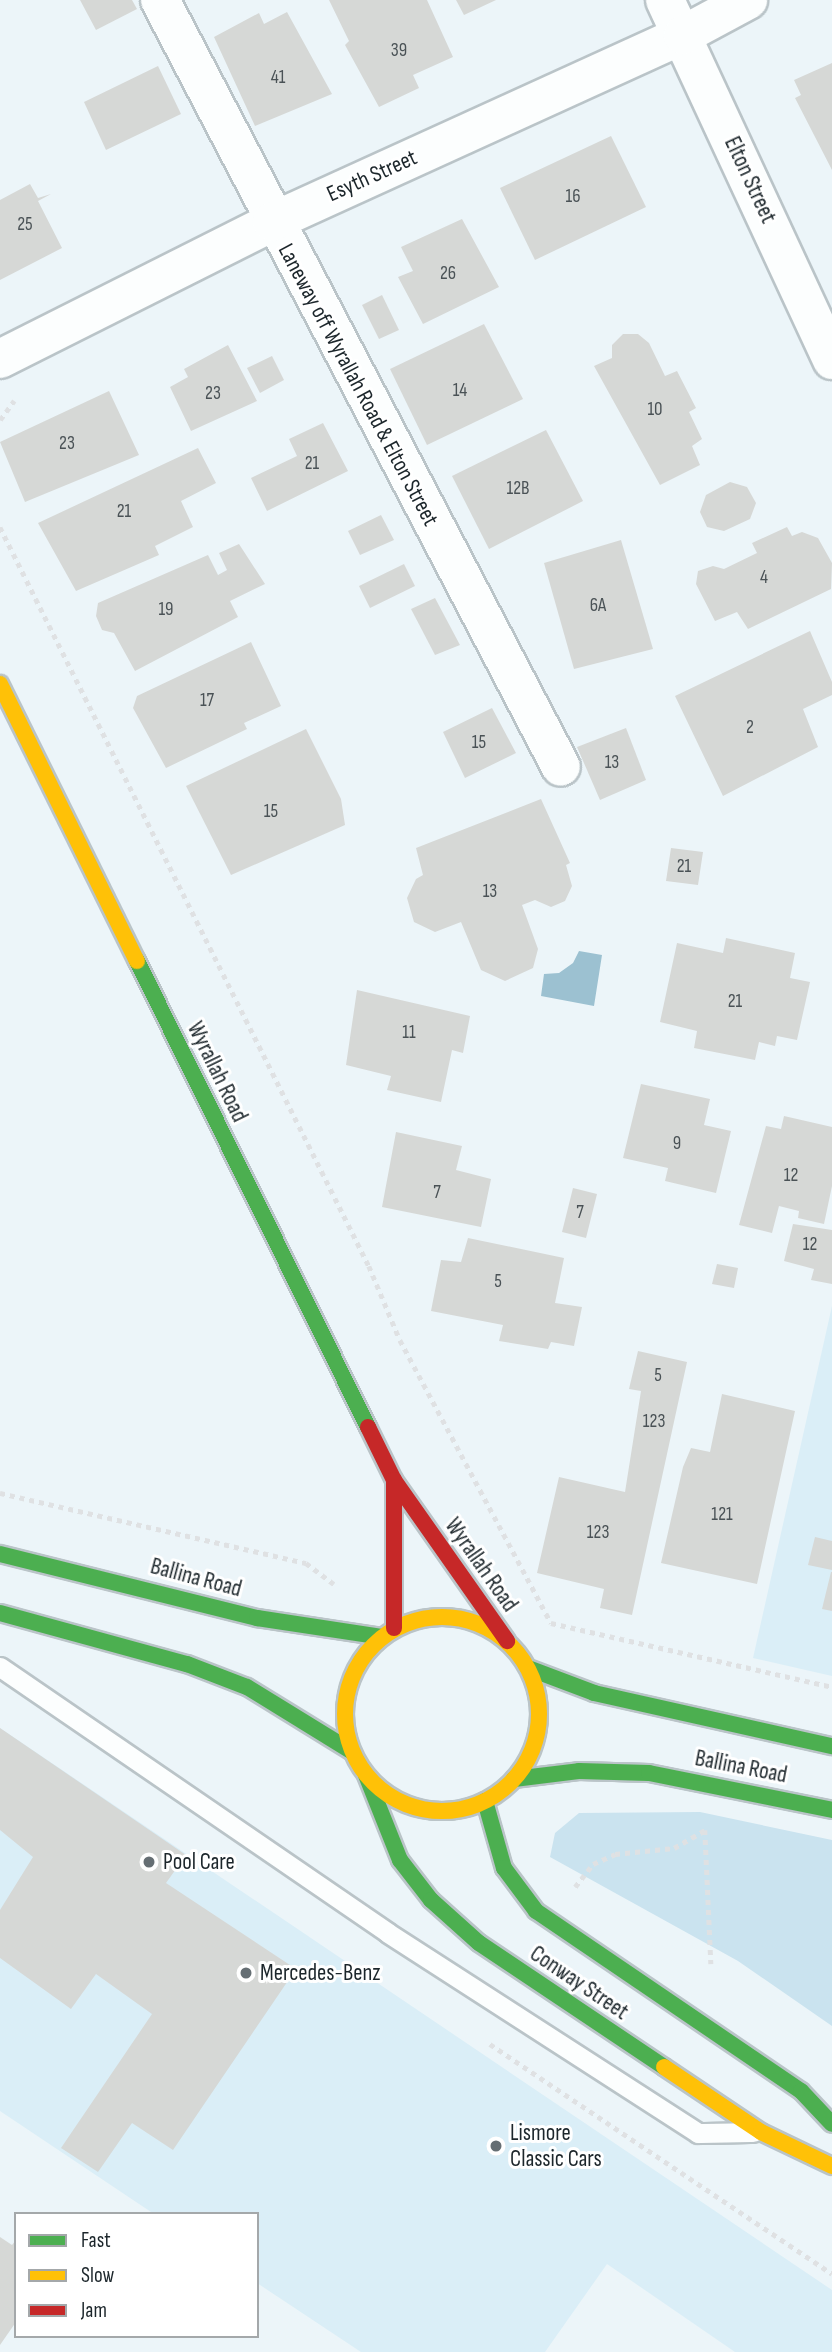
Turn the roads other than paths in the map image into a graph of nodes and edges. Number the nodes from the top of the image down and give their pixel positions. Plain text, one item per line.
1 (160, 0) edge
2 (665, 0) edge
3 (748, 0) edge
4 (683, 35) junction
5 (272, 222) junction
6 (0, 359) edge
7 (832, 360) edge
8 (0, 684) edge
9 (561, 767) dead end
10 (394, 1480) junction
11 (0, 1554) edge
12 (0, 1613) edge
13 (388, 1632) junction
14 (507, 1641) junction
15 (0, 1667) edge
16 (528, 1668) junction
17 (832, 1746) edge
18 (351, 1751) junction
19 (366, 1775) junction
20 (514, 1779) junction
21 (485, 1801) junction
22 (832, 1810) edge
23 (832, 2124) edge
24 (761, 2132) junction
25 (832, 2165) edge

1 - 5 street, Laneway off Wyrallah Road & Elton Street
2 - 4 street, Elton Street
3 - 4 street, Esyth Street
4 - 5 street, Esyth Street
4 - 7 street, Elton Street
5 - 6 street, Esyth Street
5 - 9 street, Laneway off Wyrallah Road & Elton Street
8 - 10 main road, Wyrallah Road
10 - 13 main road, Wyrallah Road
10 - 14 main road, Wyrallah Road
11 - 13 main road, Ballina Road
12 - 18 main road
13 - 14 main road
13 - 18 main road
14 - 16 main road
15 - 24 lane
16 - 17 main road, Ballina Road
16 - 20 main road
18 - 19 main road
19 - 21 main road
19 - 24 main road, Conway Street
20 - 21 main road
20 - 22 main road, Ballina Road
21 - 23 main road, Conway Street
24 - 25 main road, Conway Street

